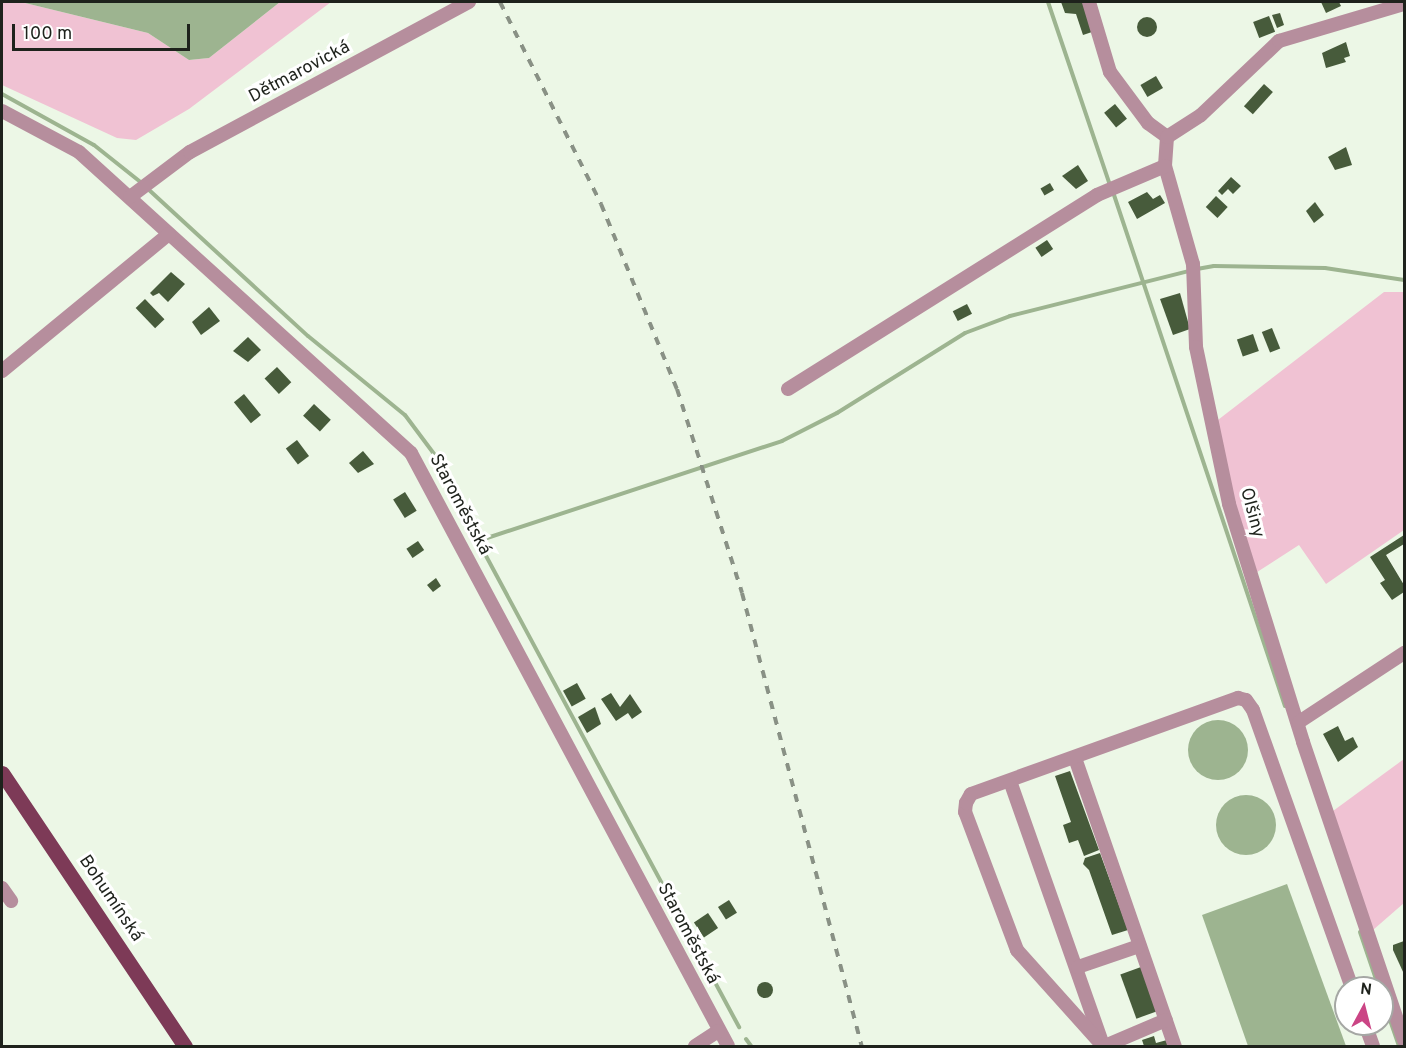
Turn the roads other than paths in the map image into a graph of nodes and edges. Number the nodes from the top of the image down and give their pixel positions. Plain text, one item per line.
1 (469, 2) edge
2 (1089, 2) edge
3 (1404, 4) edge
4 (2, 111) edge
5 (1167, 137) junction
6 (1165, 166) junction
7 (135, 193) junction
8 (169, 234) junction
9 (2, 371) edge
10 (788, 389) dead end
11 (1404, 653) edge
12 (1299, 722) junction
13 (1075, 758) junction
14 (2, 773) edge
15 (1010, 781) junction
16 (2, 888) edge
17 (11, 901) dead end
18 (1139, 946) junction
19 (1078, 967) junction
20 (1348, 976) edge
21 (1166, 1020) junction
22 (718, 1031) junction
23 (1403, 1034) edge
24 (185, 1047) edge
25 (695, 1047) edge
26 (728, 1047) edge
27 (1104, 1047) edge
28 (1175, 1047) edge

1 - 7 street, Dětmarovická
2 - 5 street
3 - 5 street
4 - 7 street, Staroměstská
5 - 6 street, Olšiny
6 - 10 street
6 - 12 street, Olšiny
7 - 8 street, Staroměstská
8 - 9 street
8 - 22 street, Staroměstská
11 - 12 street
12 - 23 street, Olšiny
13 - 15 street
13 - 18 street
13 - 20 street
14 - 24 main road, Bohumínská
15 - 19 street
15 - 27 street
16 - 17 street
18 - 19 street
18 - 21 street
19 - 27 street
21 - 27 street
21 - 28 street
22 - 25 street
22 - 26 street, Staroměstská

